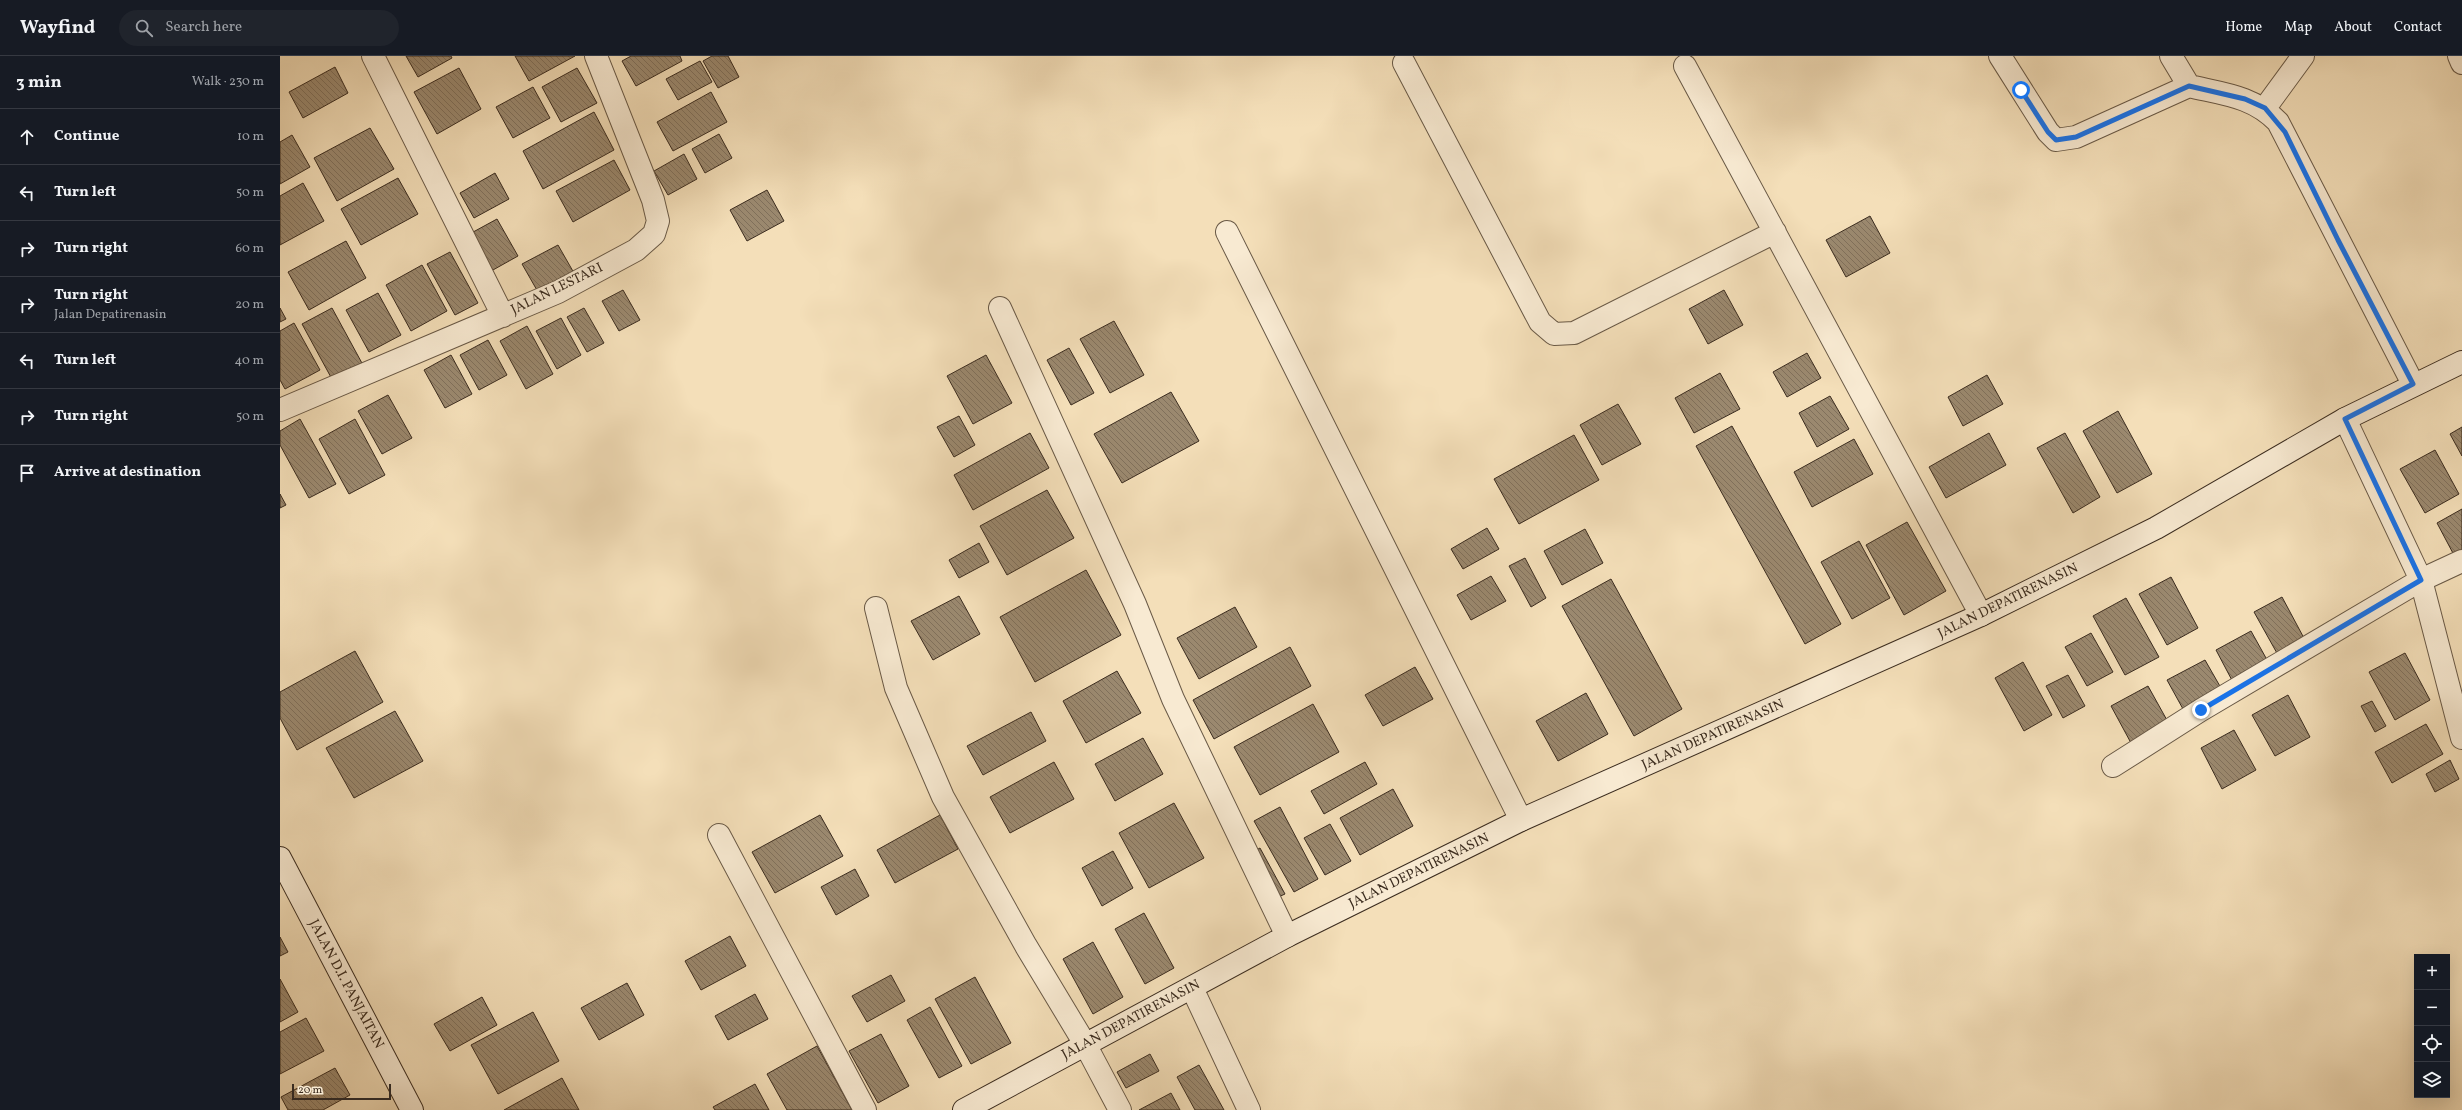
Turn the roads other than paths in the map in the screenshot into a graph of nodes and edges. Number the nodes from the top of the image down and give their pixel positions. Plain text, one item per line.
1 (373, 56) edge
2 (596, 56) edge
3 (2000, 56) edge
4 (2303, 56) edge
5 (2459, 56) edge
6 (2178, 58) edge
7 (2462, 62) edge
8 (1404, 63) dead end
9 (1685, 66) dead end
10 (2189, 86) junction
11 (2265, 108) junction
12 (1227, 232) dead end
13 (1775, 232) junction
14 (1000, 308) dead end
15 (503, 316) junction
16 (2462, 362) edge
17 (2413, 384) junction
18 (280, 410) edge
19 (2345, 419) junction
20 (2462, 562) edge
21 (2421, 580) junction
22 (876, 608) dead end
23 (1981, 615) junction
24 (2462, 738) edge
25 (2113, 766) dead end
26 (1521, 820) junction
27 (719, 835) dead end
28 (280, 858) edge
29 (285, 882) edge
30 (1287, 936) junction
31 (1192, 988) junction
32 (1085, 1044) junction
33 (412, 1110) edge
34 (865, 1110) edge
35 (964, 1110) edge
36 (1120, 1110) edge
37 (1249, 1110) edge

1 - 15 street
2 - 15 street, JALAN LESTARI
3 - 10 street
4 - 11 street
5 - 7 street
6 - 10 street
8 - 13 street
9 - 13 street
10 - 11 street
11 - 17 street
12 - 26 street
13 - 23 street
14 - 30 street
15 - 18 street, JALAN LESTARI
16 - 17 street, JALAN DEPATIRENASIN
17 - 19 street, JALAN DEPATIRENASIN
19 - 21 street
19 - 23 street, JALAN DEPATIRENASIN
20 - 21 street
21 - 24 street
21 - 25 street
22 - 32 street
23 - 26 street, JALAN DEPATIRENASIN
26 - 30 street, JALAN DEPATIRENASIN
27 - 34 street
28 - 29 street, JALAN D.I. PANJAITAN
29 - 33 street, JALAN D.I. PANJAITAN
30 - 31 street, JALAN DEPATIRENASIN
31 - 32 street, JALAN DEPATIRENASIN
31 - 37 street
32 - 35 street, JALAN DEPATIRENASIN
32 - 36 street

